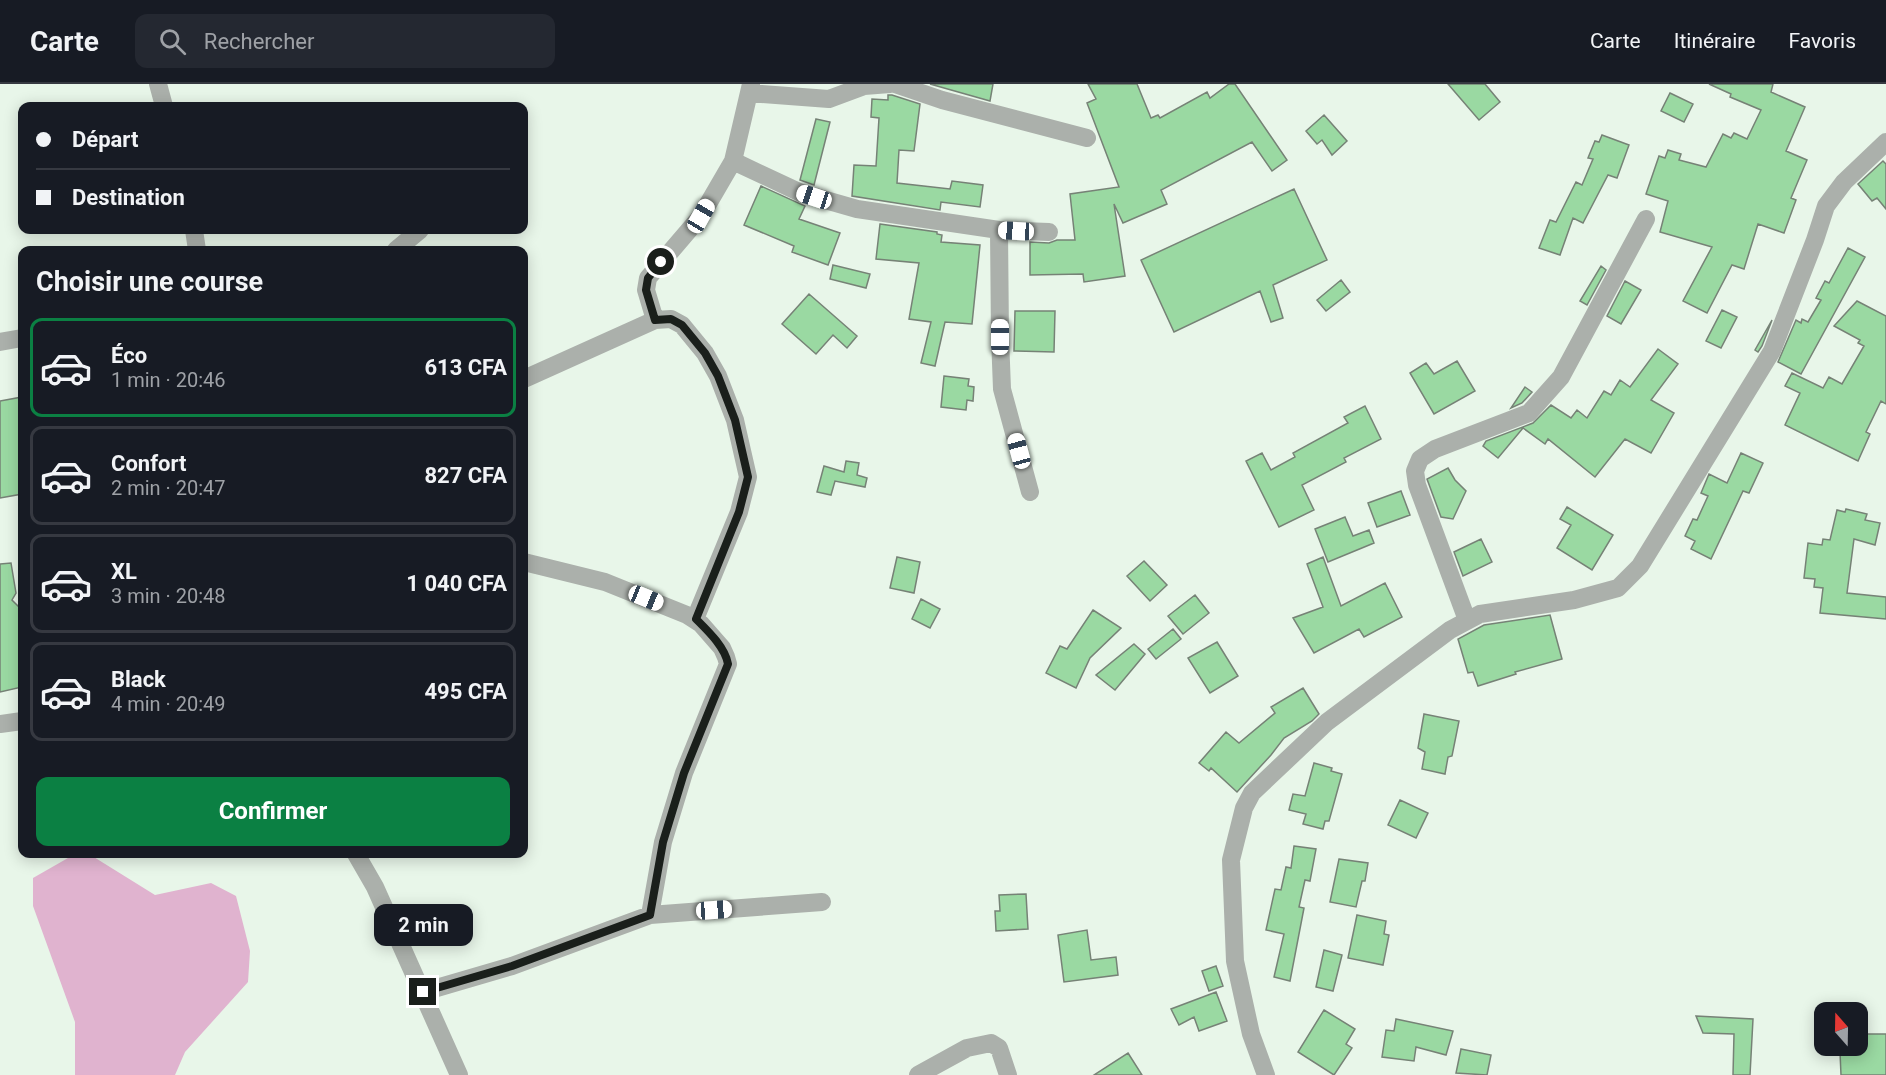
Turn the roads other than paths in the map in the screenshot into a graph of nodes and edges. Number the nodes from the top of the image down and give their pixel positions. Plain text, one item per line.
1 (158, 84) edge
2 (890, 84) edge
3 (895, 84) edge
4 (750, 88) edge
5 (163, 102) edge
6 (1087, 138) dead end
7 (1886, 142) edge
8 (733, 161) junction
9 (1646, 219) dead end
10 (999, 230) junction
11 (1049, 232) dead end
12 (415, 234) edge
13 (401, 246) edge
14 (655, 320) junction
15 (18, 339) edge
16 (0, 342) edge
17 (528, 377) edge
18 (1030, 492) dead end
19 (528, 563) edge
20 (696, 619) junction
21 (1467, 620) junction
22 (18, 722) edge
23 (0, 724) edge
24 (358, 858) edge
25 (822, 902) dead end
26 (650, 915) junction
27 (423, 992) junction
28 (459, 1075) edge
29 (918, 1075) edge
30 (1008, 1075) edge
31 (1266, 1075) edge

1 - 5 street
2 - 4 street
3 - 6 street
4 - 8 street
7 - 21 street
8 - 10 street
8 - 14 street
9 - 21 street
10 - 11 street
10 - 18 street
12 - 13 street
14 - 17 street
14 - 20 street
15 - 16 street
19 - 20 street
20 - 26 street
21 - 31 street
22 - 23 street
24 - 27 street
25 - 26 street
26 - 27 street
27 - 28 street
29 - 30 street

